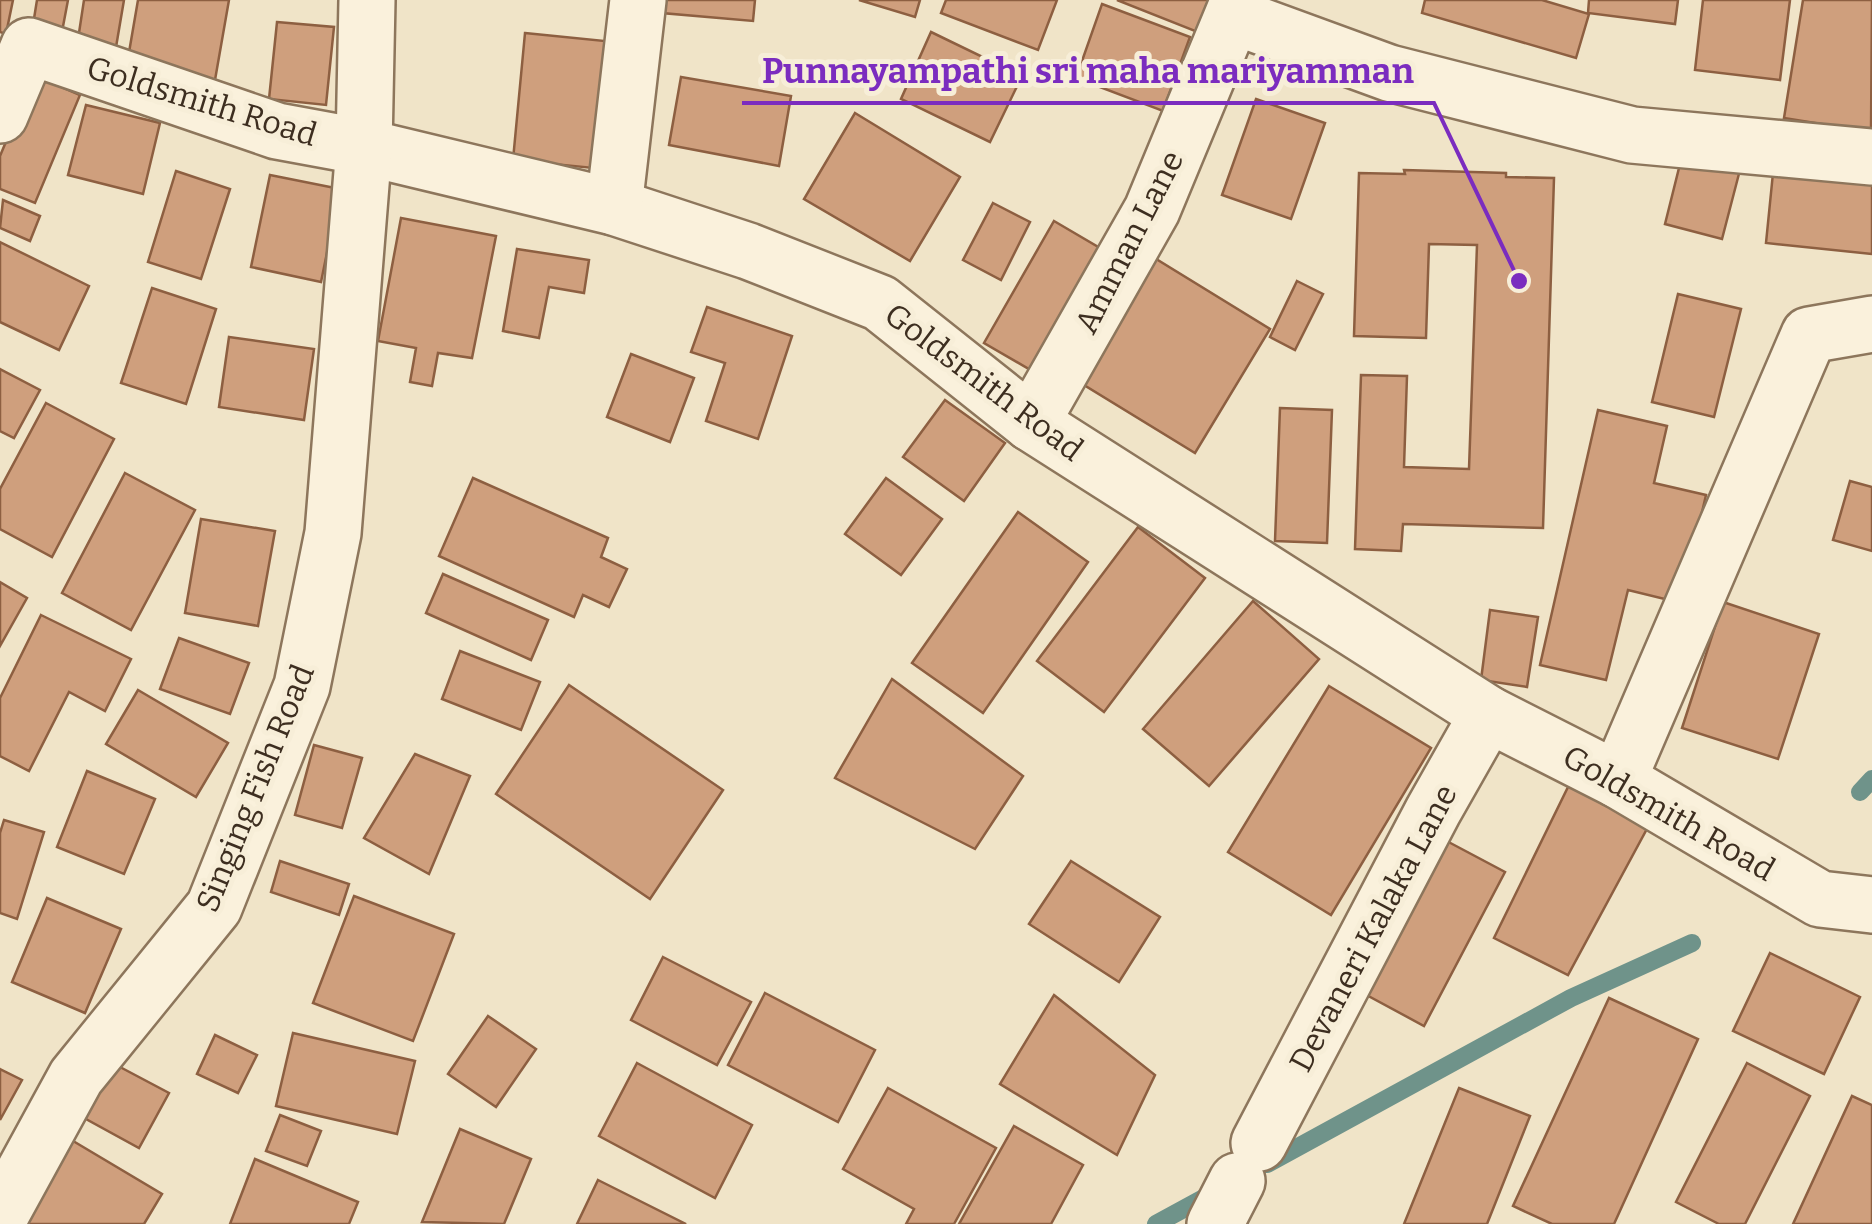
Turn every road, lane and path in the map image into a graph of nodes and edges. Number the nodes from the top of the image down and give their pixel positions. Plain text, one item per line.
1 (367, 0) edge
2 (638, 0) edge
3 (1236, 8) edge
4 (0, 115) edge
5 (364, 146) junction
6 (1872, 157) edge
7 (614, 207) junction
8 (1872, 324) edge
9 (1031, 423) junction
10 (1488, 714) junction
11 (1618, 780) junction
12 (1872, 905) edge
13 (1237, 1183) edge
14 (0, 1216) edge

1 - 5 street, Singing Fish Road
2 - 7 street
3 - 6 street
3 - 9 street, Amman Lane
4 - 5 street, Goldsmith Road
5 - 7 street, Goldsmith Road
5 - 14 street, Singing Fish Road
7 - 9 street, Goldsmith Road
8 - 11 street
9 - 10 street, Goldsmith Road
10 - 11 street, Goldsmith Road
10 - 13 street, Devaneri Kalaka Lane
11 - 12 street, Goldsmith Road

